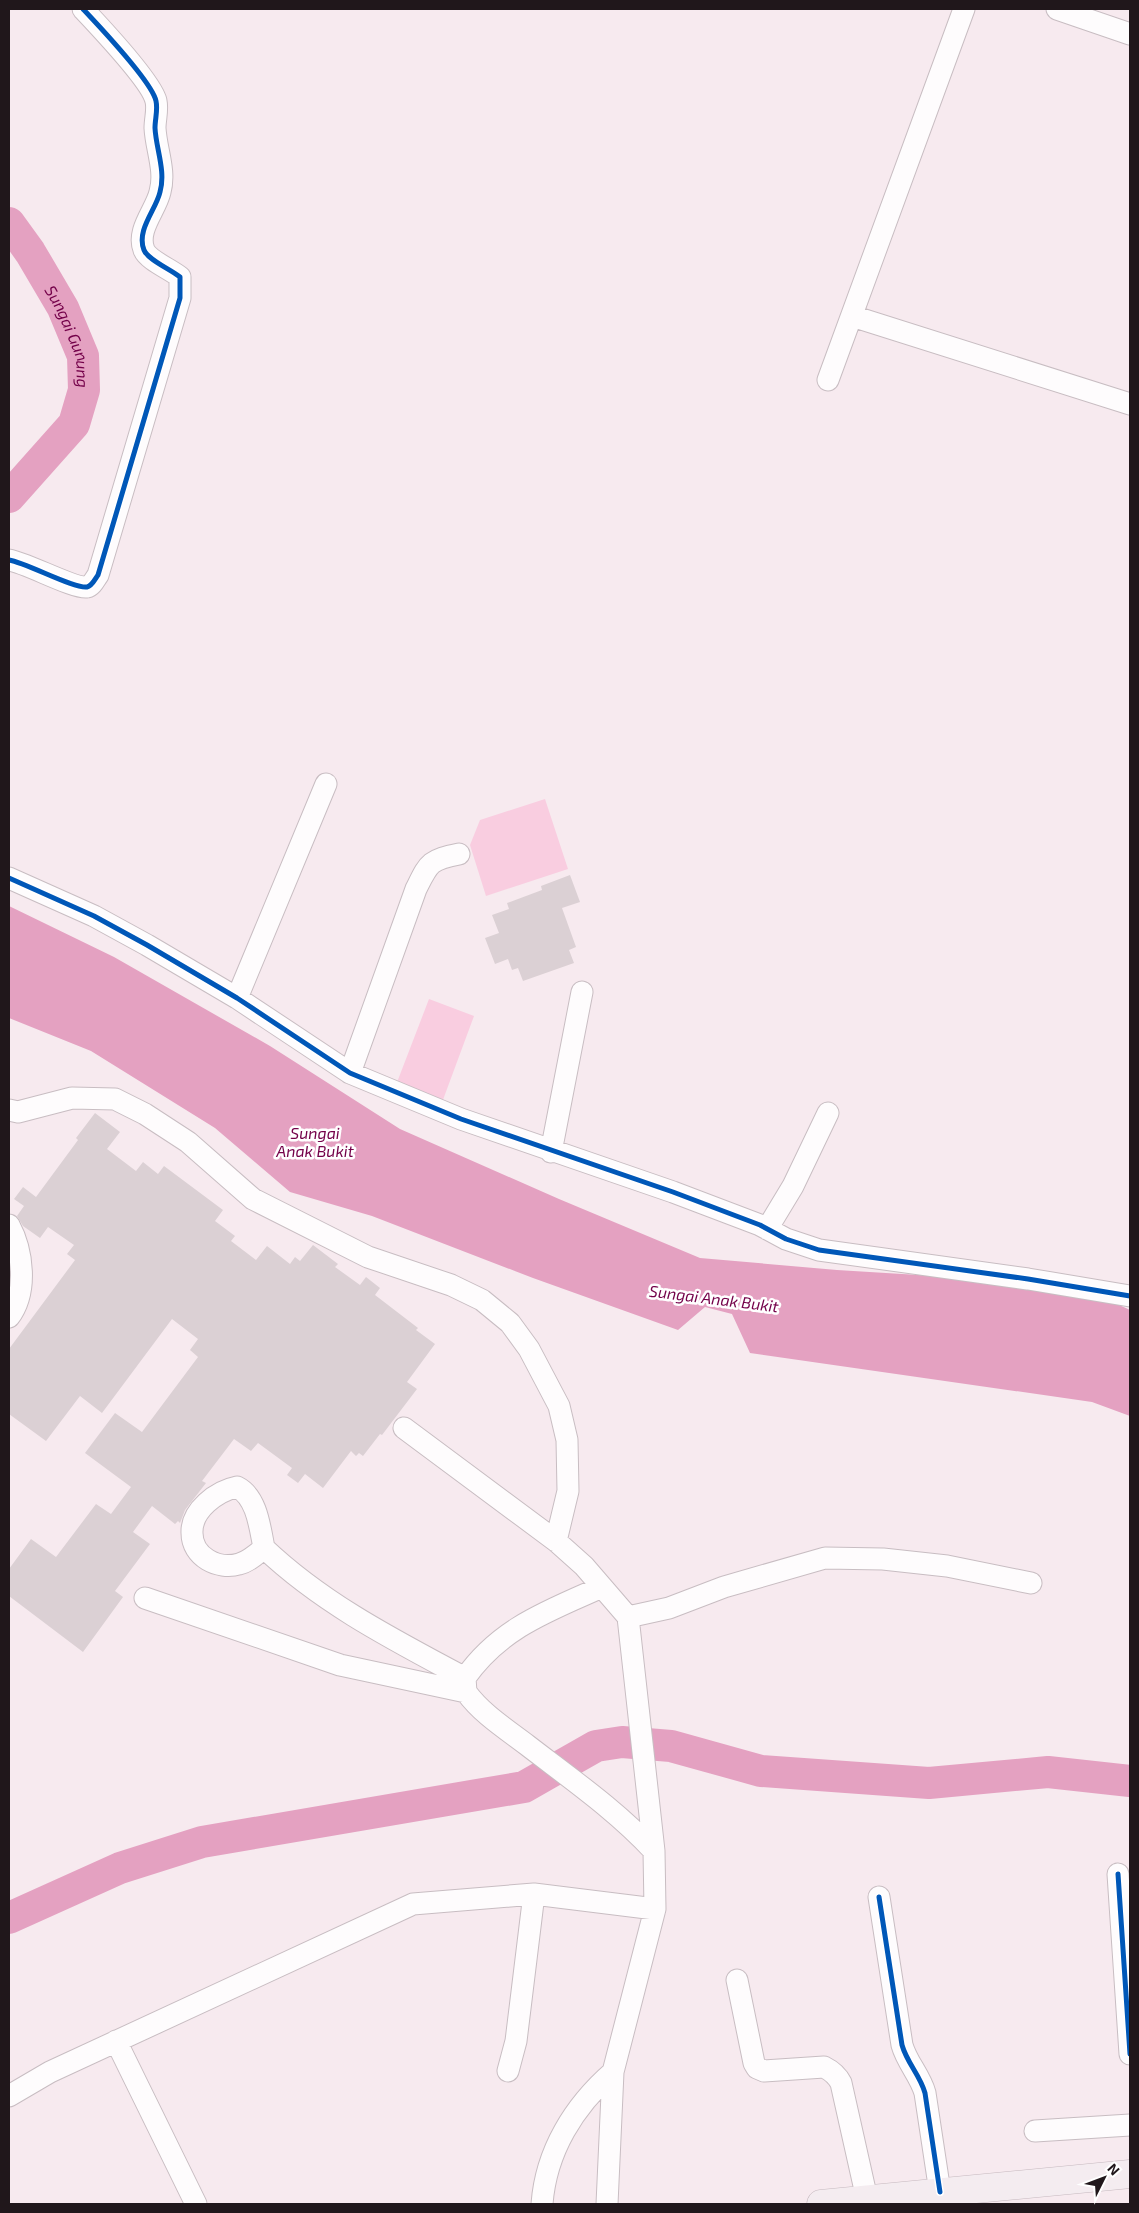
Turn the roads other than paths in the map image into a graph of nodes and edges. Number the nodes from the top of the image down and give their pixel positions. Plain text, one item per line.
1 (83, 9) edge
2 (964, 9) edge
3 (1058, 9) edge
4 (1130, 34) edge
5 (852, 316) junction
6 (828, 380) dead end
7 (1130, 404) edge
8 (9, 560) edge
9 (326, 784) dead end
10 (459, 854) dead end
11 (9, 878) edge
12 (582, 992) dead end
13 (237, 998) junction
14 (350, 1073) junction
15 (9, 1110) edge
16 (828, 1113) dead end
17 (552, 1152) junction
18 (9, 1225) edge
19 (767, 1229) junction
20 (1130, 1296) edge
21 (9, 1317) edge
22 (404, 1428) dead end
23 (556, 1541) junction
24 (264, 1548) dead end
25 (1031, 1583) dead end
26 (602, 1587) junction
27 (145, 1598) dead end
28 (628, 1617) junction
29 (466, 1685) junction
30 (654, 1851) junction
31 (1118, 1874) dead end
32 (534, 1894) junction
33 (878, 1897) dead end
34 (655, 1909) junction
35 (736, 1980) dead end
36 (116, 2041) junction
37 (1130, 2054) edge
38 (508, 2071) dead end
39 (614, 2072) junction
40 (9, 2096) edge
41 (1130, 2125) edge
42 (1036, 2131) dead end
43 (1130, 2174) edge
44 (940, 2192) junction
45 (867, 2199) junction
46 (196, 2204) edge
47 (542, 2204) edge
48 (607, 2204) edge
49 (821, 2204) edge

1 - 8 street
2 - 5 street
3 - 4 street
5 - 6 street
5 - 7 street
9 - 13 street
10 - 14 street
11 - 13 street
12 - 17 street
13 - 14 street
14 - 17 street
15 - 23 street
16 - 19 street
17 - 19 street
18 - 21 street
19 - 20 street
22 - 23 street
23 - 26 street
24 - 29 street
25 - 28 street
26 - 28 street
26 - 29 street
27 - 29 street
28 - 30 street
29 - 30 street
30 - 34 street
31 - 37 street
32 - 34 street
32 - 36 street
32 - 38 street
33 - 44 street
34 - 39 street
35 - 45 street
36 - 40 street
36 - 46 street
39 - 47 street
39 - 48 street
41 - 42 street
43 - 44 highway
44 - 45 highway
45 - 49 highway

